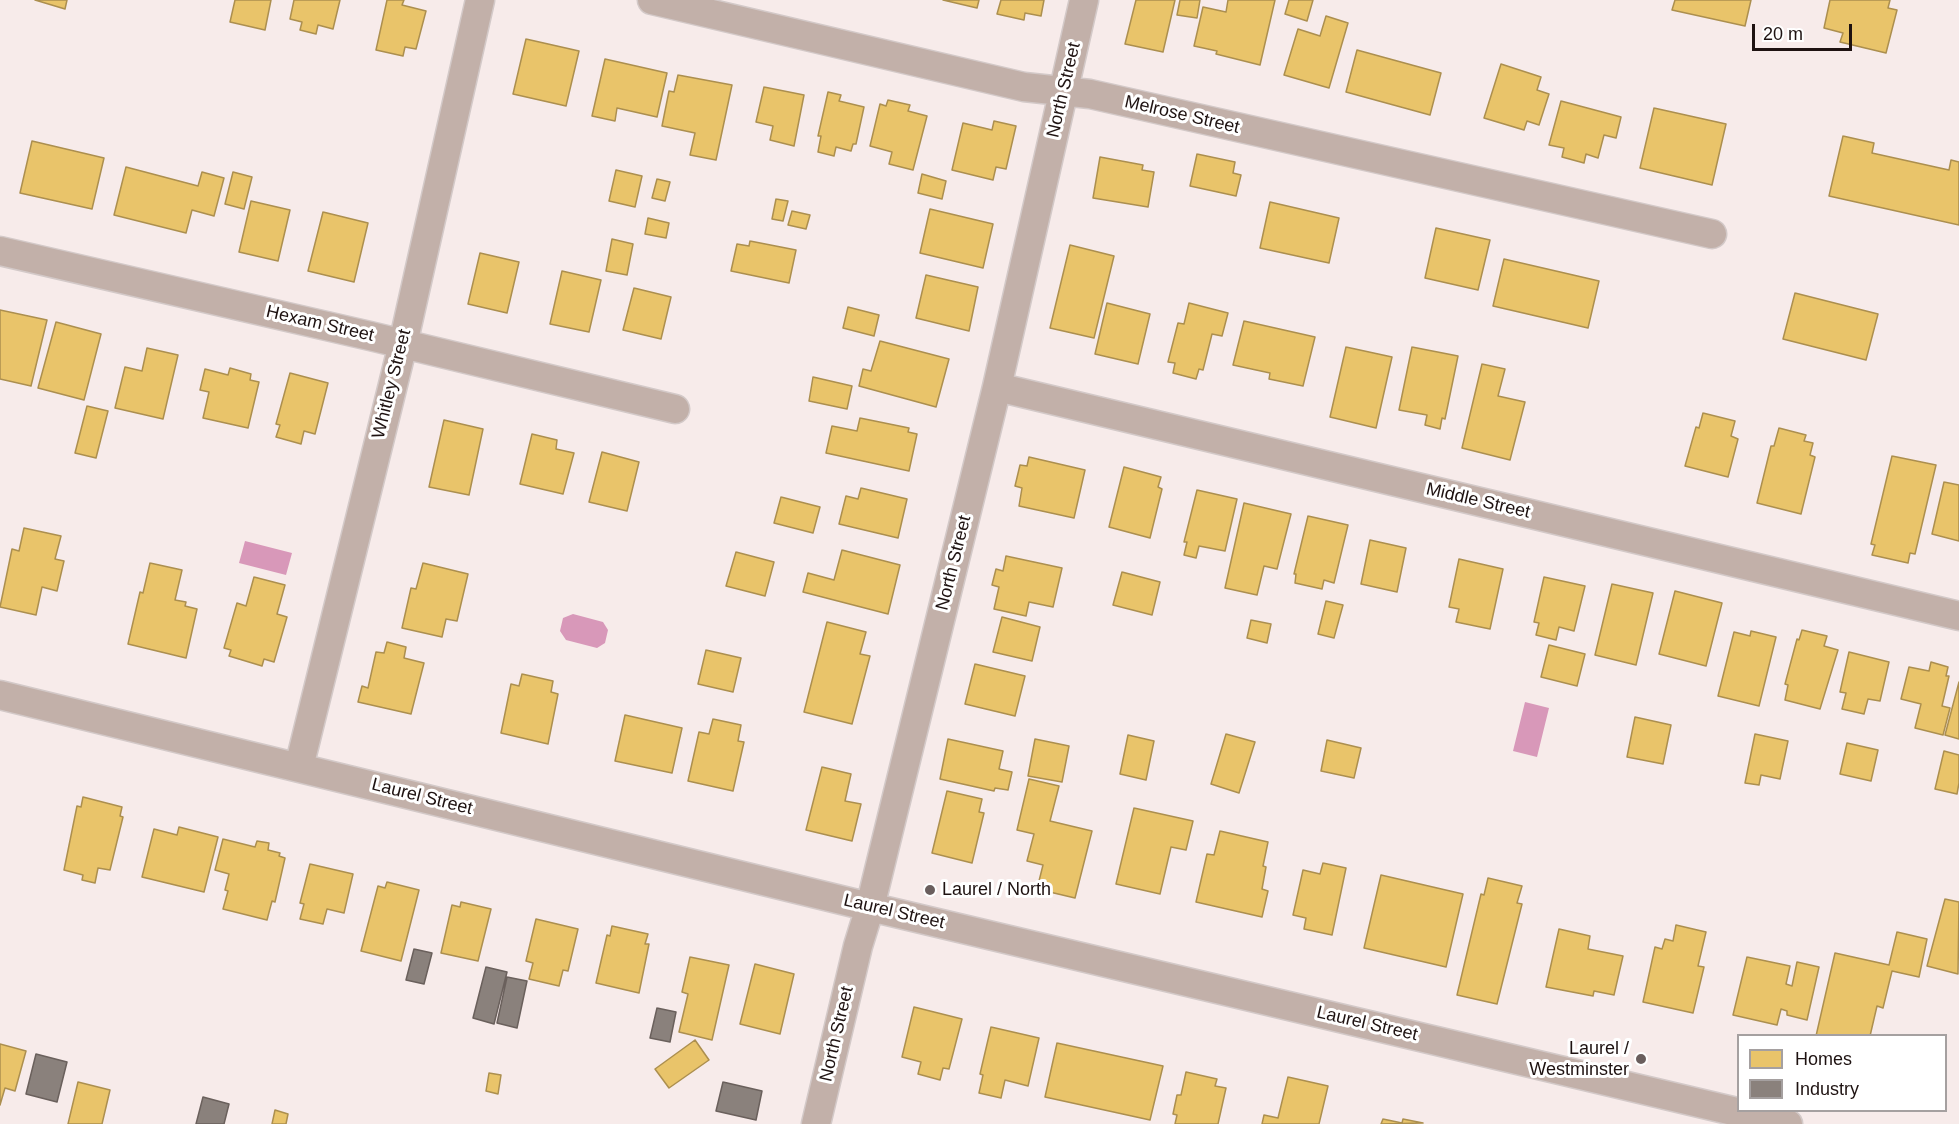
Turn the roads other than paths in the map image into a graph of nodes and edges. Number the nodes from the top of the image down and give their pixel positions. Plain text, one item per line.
1 (480, 0) edge
2 (652, 0) edge
3 (1084, 0) edge
4 (1064, 91) junction
5 (1712, 234) dead end
6 (0, 251) edge
7 (402, 344) junction
8 (998, 387) junction
9 (675, 409) dead end
10 (1959, 615) edge
11 (0, 695) edge
12 (299, 767) junction
13 (870, 907) junction
14 (1737, 1112) edge
15 (1737, 1112) edge
16 (816, 1124) edge
17 (1788, 1124) edge

1 - 7 street, Whitley Street
2 - 4 street, Melrose Street
3 - 4 street, North Street
4 - 5 street, Melrose Street
4 - 8 street, North Street
6 - 7 street, Hexam Street
7 - 9 street, Hexam Street
7 - 12 street, Whitley Street
8 - 10 street, Middle Street
8 - 13 street, North Street
11 - 12 street, Laurel Street
12 - 13 street, Laurel Street
13 - 14 street, Laurel Street
13 - 16 street, North Street
15 - 17 street, Laurel Street

